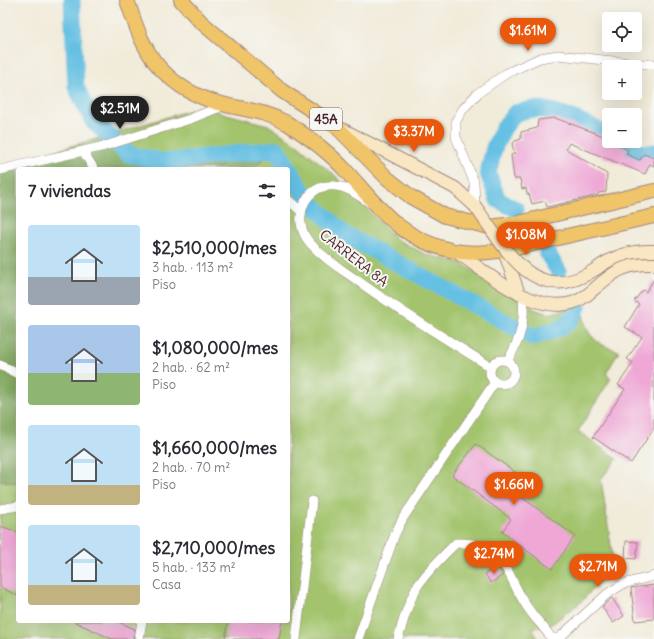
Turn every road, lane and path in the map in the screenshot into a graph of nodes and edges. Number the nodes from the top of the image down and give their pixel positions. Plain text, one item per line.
1 (127, 0) edge
2 (181, 0) edge
3 (654, 64) edge
4 (225, 105) junction
5 (336, 126) junction
6 (83, 151) junction
7 (93, 167) edge
8 (0, 170) edge
9 (654, 191) edge
10 (290, 202) edge
11 (475, 206) junction
12 (378, 208) junction
13 (301, 211) junction
14 (654, 216) edge
15 (642, 250) junction
16 (454, 251) junction
17 (504, 251) junction
18 (654, 251) edge
19 (654, 264) edge
20 (610, 274) junction
21 (523, 296) junction
22 (507, 361) junction
23 (0, 365) edge
24 (491, 367) junction
25 (16, 373) edge
26 (495, 382) junction
27 (312, 501) dead end
28 (16, 506) edge
29 (0, 509) edge
30 (654, 576) edge
31 (142, 623) edge
32 (139, 639) edge
33 (296, 639) edge
34 (358, 639) edge
35 (398, 639) edge

1 - 4 highway, 45A
2 - 5 highway, 45A
3 - 11 street
4 - 6 street
4 - 12 highway, 45A
5 - 9 highway, 45A
5 - 11 main road
6 - 7 street
6 - 8 street
10 - 13 street
11 - 15 main road, bridge
12 - 13 street, CARRERA 8A
12 - 16 highway, 45A
13 - 24 street, CARRERA 8A
14 - 17 highway, 45A
15 - 18 main road
15 - 20 main road
16 - 17 highway, 45A
16 - 21 main road
17 - 21 main road
19 - 20 main road
20 - 21 main road
21 - 22 street
22 - 24 street
22 - 26 street
23 - 25 street
24 - 26 street
26 - 34 street
27 - 33 street
28 - 29 street
30 - 35 street
31 - 32 street

